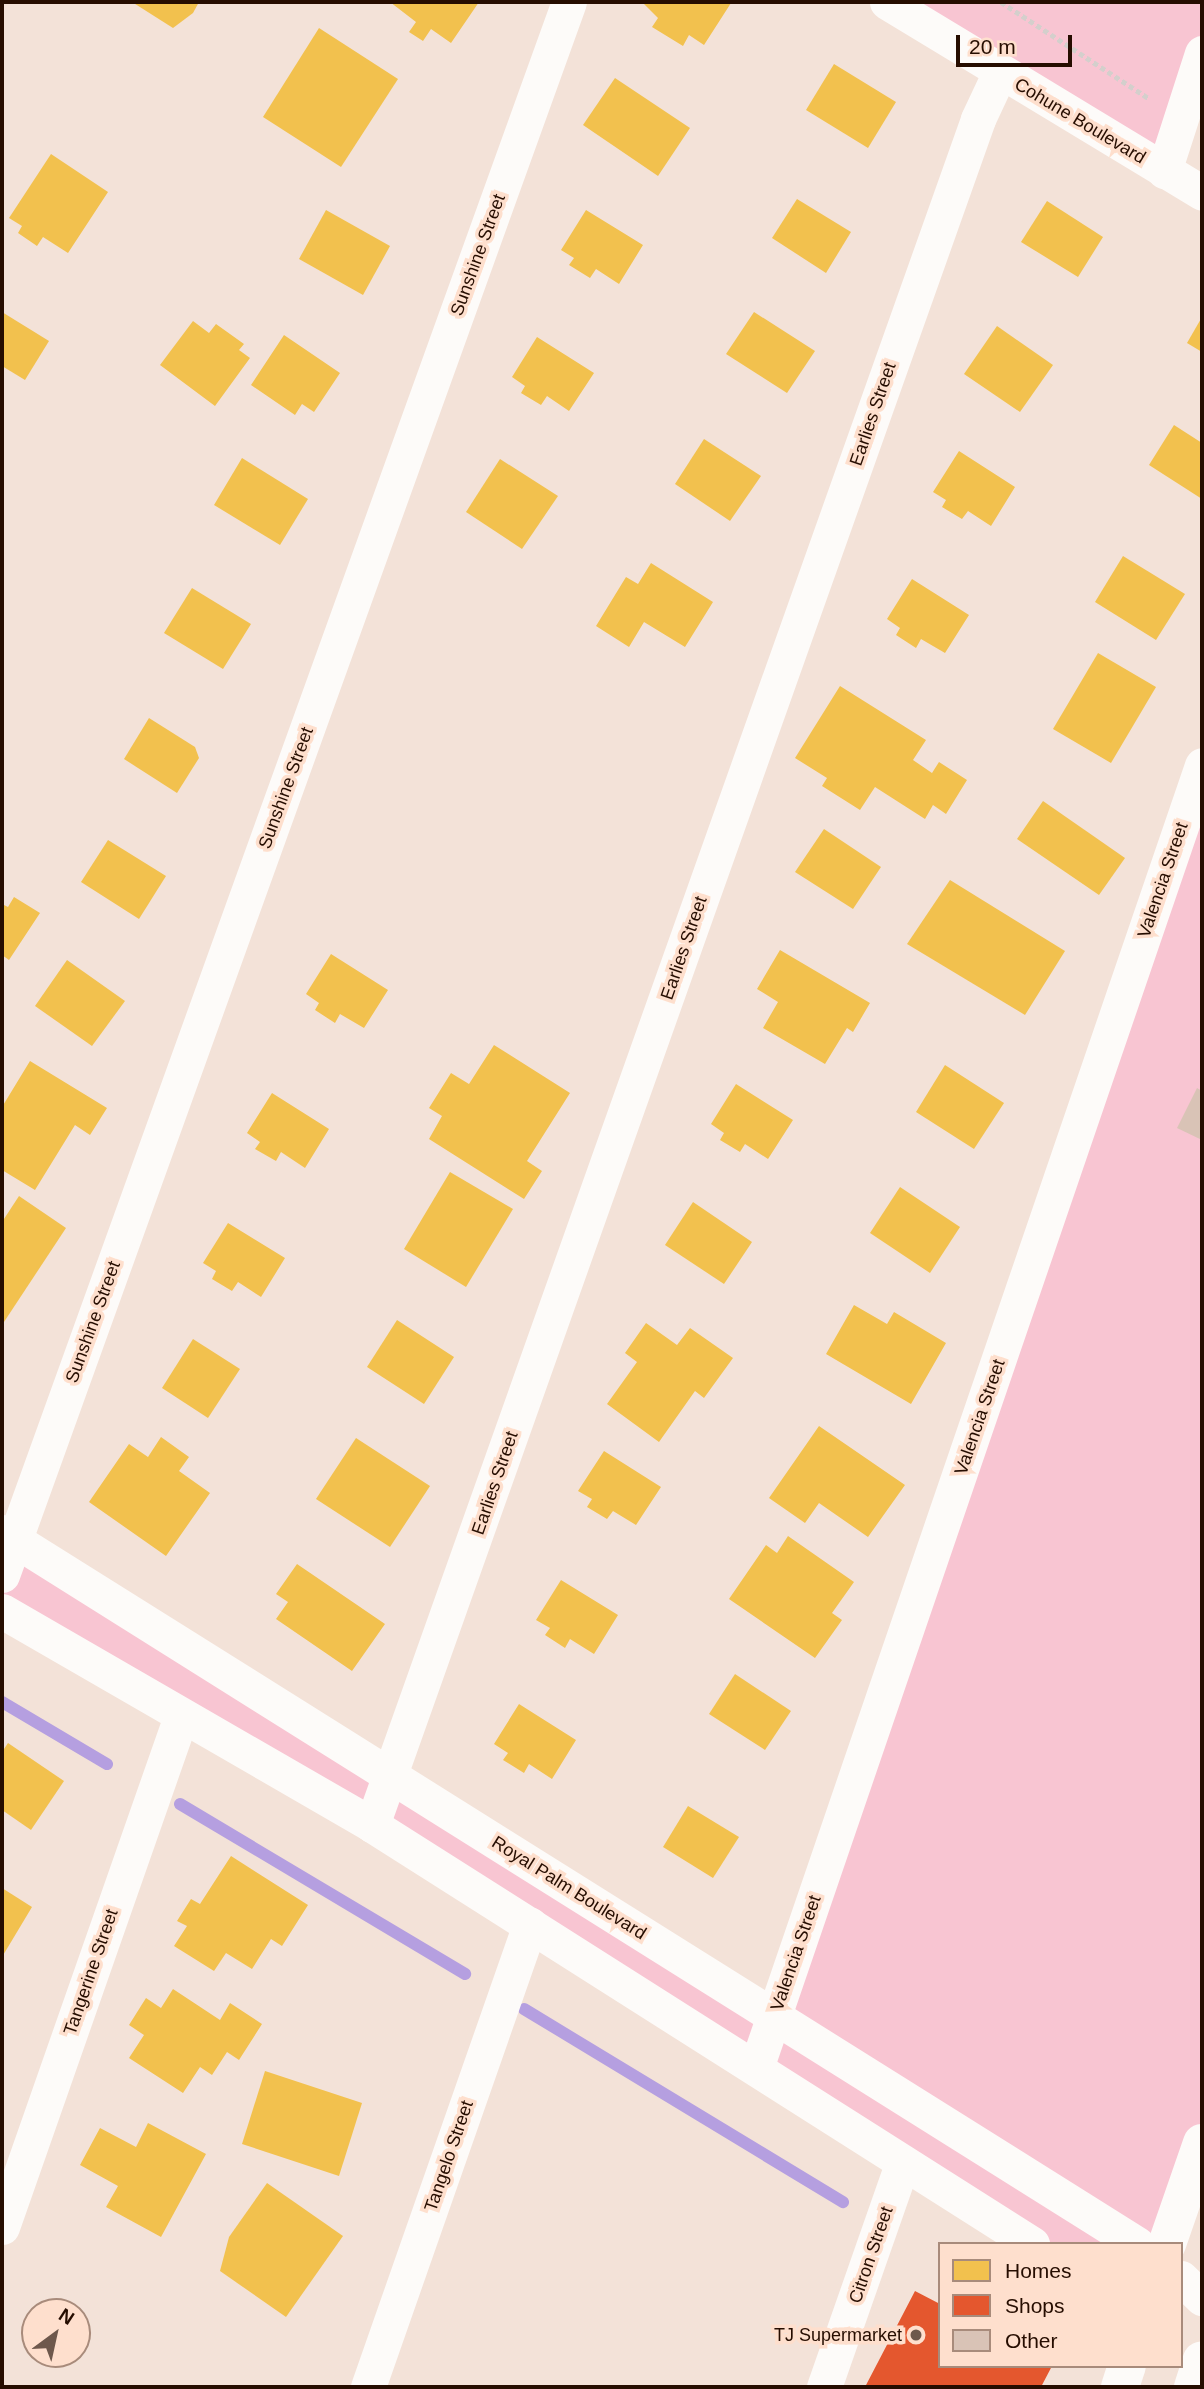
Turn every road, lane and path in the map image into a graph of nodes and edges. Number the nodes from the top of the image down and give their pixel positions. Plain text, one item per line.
1 (569, 2) edge
2 (887, 2) edge
3 (1001, 2) edge
4 (1202, 52) edge
5 (1000, 72) junction
6 (1191, 125) edge
7 (1164, 171) junction
8 (1202, 193) edge
9 (1202, 765) edge
10 (8, 1536) edge
11 (2, 1575) edge
12 (2, 1611) edge
13 (181, 1716) junction
14 (391, 1777) junction
15 (372, 1825) junction
16 (530, 1925) junction
17 (775, 2017) junction
18 (756, 2068) junction
19 (1202, 2143) edge
20 (903, 2162) junction
21 (2, 2227) edge
22 (1029, 2242) edge
23 (1134, 2242) edge
24 (1168, 2242) edge
25 (1183, 2280) edge
26 (1202, 2298) edge
27 (1183, 2314) edge
28 (1202, 2314) edge
29 (1202, 2360) edge
30 (1126, 2368) edge
31 (368, 2387) edge
32 (824, 2387) edge
33 (1120, 2387) edge
34 (1193, 2387) edge

1 - 10 street, Sunshine Street
2 - 5 street, Cohune Boulevard
3 - 6 path
4 - 6 street
5 - 7 street, Cohune Boulevard
5 - 14 street, Earlies Street
6 - 7 street
7 - 8 street, Cohune Boulevard
9 - 17 street, Valencia Street
10 - 11 street, Sunshine Street
10 - 14 street, Royal Palm Boulevard
12 - 13 street
13 - 15 street
13 - 21 street, Tangerine Street
14 - 15 street, Earlies Street
14 - 17 street, Royal Palm Boulevard
15 - 16 street
16 - 18 street
16 - 31 street, Tangelo Street
17 - 18 street, Valencia Street
17 - 23 street, Royal Palm Boulevard
18 - 20 street
19 - 24 street
20 - 22 street
20 - 32 street, Citron Street
25 - 26 street
27 - 28 street
29 - 34 street
30 - 33 street

